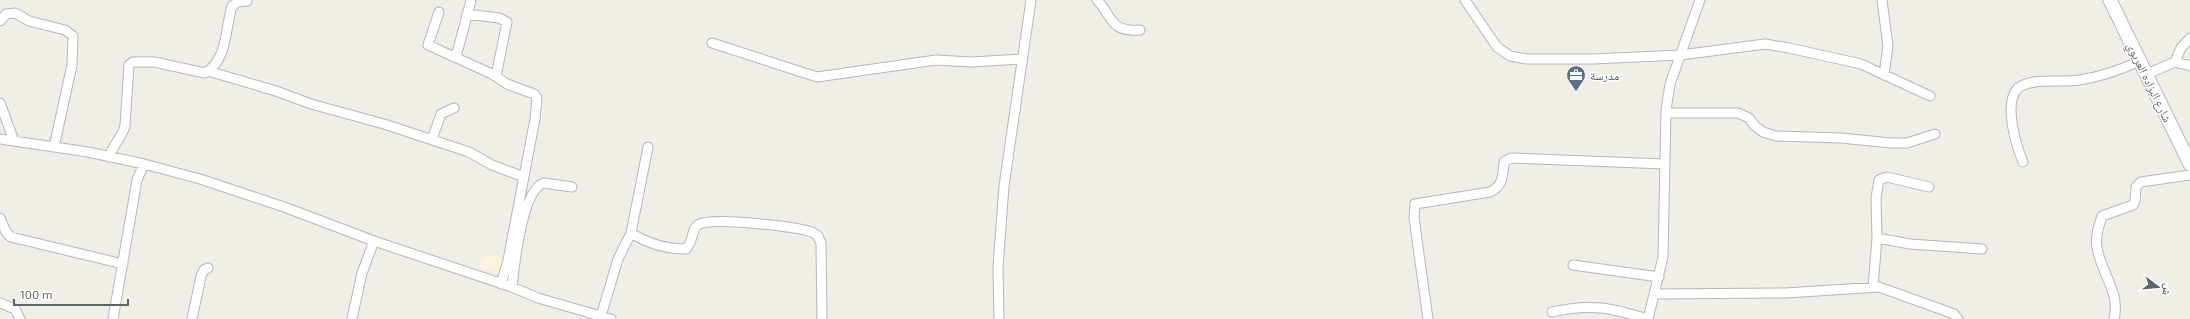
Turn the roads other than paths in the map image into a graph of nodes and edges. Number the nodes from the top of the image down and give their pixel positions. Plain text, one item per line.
1 (471, 0) edge
2 (1031, 0) edge
3 (1097, 0) edge
4 (1465, 0) edge
5 (1700, 0) edge
6 (1882, 0) edge
7 (2110, 0) edge
8 (247, 1) dead end
9 (439, 12) dead end
10 (467, 14) junction
11 (0, 21) edge
12 (1140, 30) dead end
13 (2190, 38) edge
14 (712, 43) dead end
15 (1681, 54) junction
16 (456, 57) junction
17 (1022, 59) junction
18 (2140, 62) junction
19 (2175, 62) junction
20 (2190, 66) edge
21 (208, 71) junction
22 (2147, 74) junction
23 (1884, 75) junction
24 (496, 76) junction
25 (1930, 96) dead end
26 (0, 104) edge
27 (454, 108) dead end
28 (1666, 113) junction
29 (1935, 134) dead end
30 (0, 139) edge
31 (432, 140) junction
32 (14, 141) junction
33 (54, 147) junction
34 (648, 147) dead end
35 (109, 157) junction
36 (2023, 162) dead end
37 (144, 164) junction
38 (1665, 164) junction
39 (2190, 164) edge
40 (2190, 175) edge
41 (524, 177) junction
42 (572, 187) dead end
43 (1929, 187) dead end
44 (0, 218) edge
45 (631, 233) junction
46 (1877, 238) junction
47 (374, 241) junction
48 (1982, 249) dead end
49 (123, 264) junction
50 (1573, 265) dead end
51 (208, 268) dead end
52 (1659, 277) junction
53 (501, 284) junction
54 (512, 287) junction
55 (1872, 287) junction
56 (1655, 294) junction
57 (0, 303) edge
58 (1552, 312) dead end
59 (605, 318) edge
60 (20, 319) edge
61 (113, 319) edge
62 (192, 319) edge
63 (352, 319) edge
64 (822, 319) edge
65 (999, 319) edge
66 (1428, 319) edge
67 (1648, 319) edge
68 (1958, 319) edge
69 (2114, 319) edge

1 - 10 street
2 - 17 street
3 - 12 street
4 - 15 street
5 - 15 street
6 - 23 street
7 - 18 street, شارع البزاده العريوي
8 - 21 street
9 - 16 street
10 - 16 street
10 - 24 street
11 - 33 street
13 - 19 street
14 - 17 street
15 - 23 street
15 - 28 street
16 - 24 street
17 - 65 street
18 - 22 street, شارع البزاده العريوي
18 - 36 street
19 - 20 street
19 - 22 street
21 - 31 street
21 - 35 street
22 - 39 street, شارع البزاده العريوي
23 - 25 street
24 - 41 street
26 - 32 street
27 - 31 street
28 - 29 street
28 - 38 street
30 - 32 street
31 - 41 street
32 - 33 street
33 - 35 street
34 - 45 street
35 - 37 street
37 - 47 street
37 - 49 street
38 - 52 street
38 - 66 street
40 - 69 street
41 - 53 street
42 - 54 street
43 - 46 street
44 - 49 street
45 - 59 street
45 - 64 street
46 - 48 street
46 - 55 street
47 - 53 street
47 - 63 street
49 - 61 street
50 - 52 street
51 - 62 street
52 - 56 street
53 - 54 street
54 - 59 street
55 - 56 street
55 - 68 street
56 - 67 street
57 - 60 street
58 - 67 street

